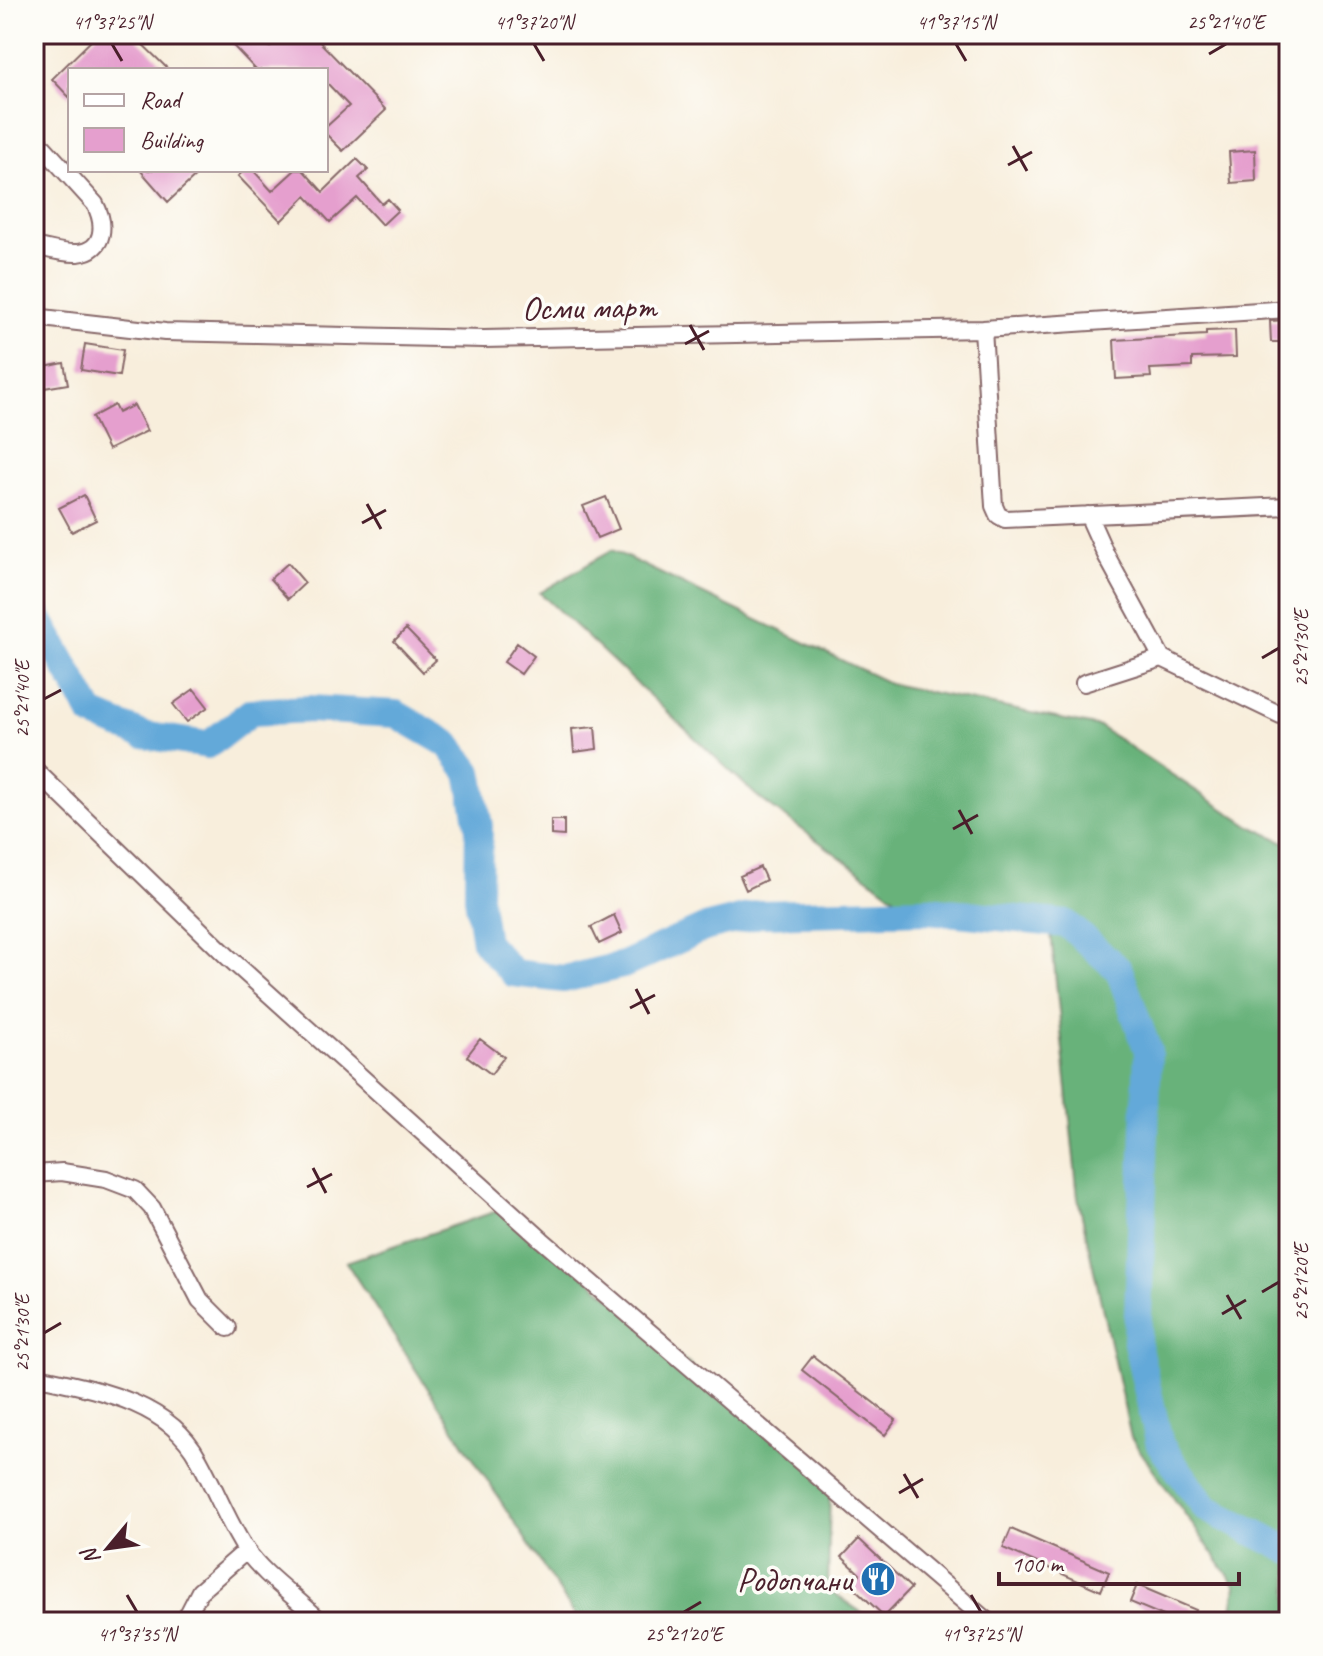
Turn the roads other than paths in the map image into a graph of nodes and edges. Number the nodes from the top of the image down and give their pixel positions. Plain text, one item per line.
1 (34, 137) edge
2 (34, 246) edge
3 (1289, 309) edge
4 (34, 317) edge
5 (983, 329) junction
6 (1289, 506) edge
7 (1088, 515) junction
8 (1162, 658) junction
9 (1084, 683) dead end
10 (1289, 719) edge
11 (34, 769) edge
12 (34, 1174) edge
13 (228, 1328) dead end
14 (34, 1376) edge
15 (247, 1550) junction
16 (184, 1622) edge
17 (321, 1622) edge
18 (988, 1622) edge

1 - 2 street
3 - 5 street, Осми март
4 - 5 street, Осми март
5 - 7 street
6 - 7 street
7 - 8 street
8 - 9 street
8 - 10 street
11 - 18 street
12 - 13 street
14 - 15 street
15 - 16 street
15 - 17 street

